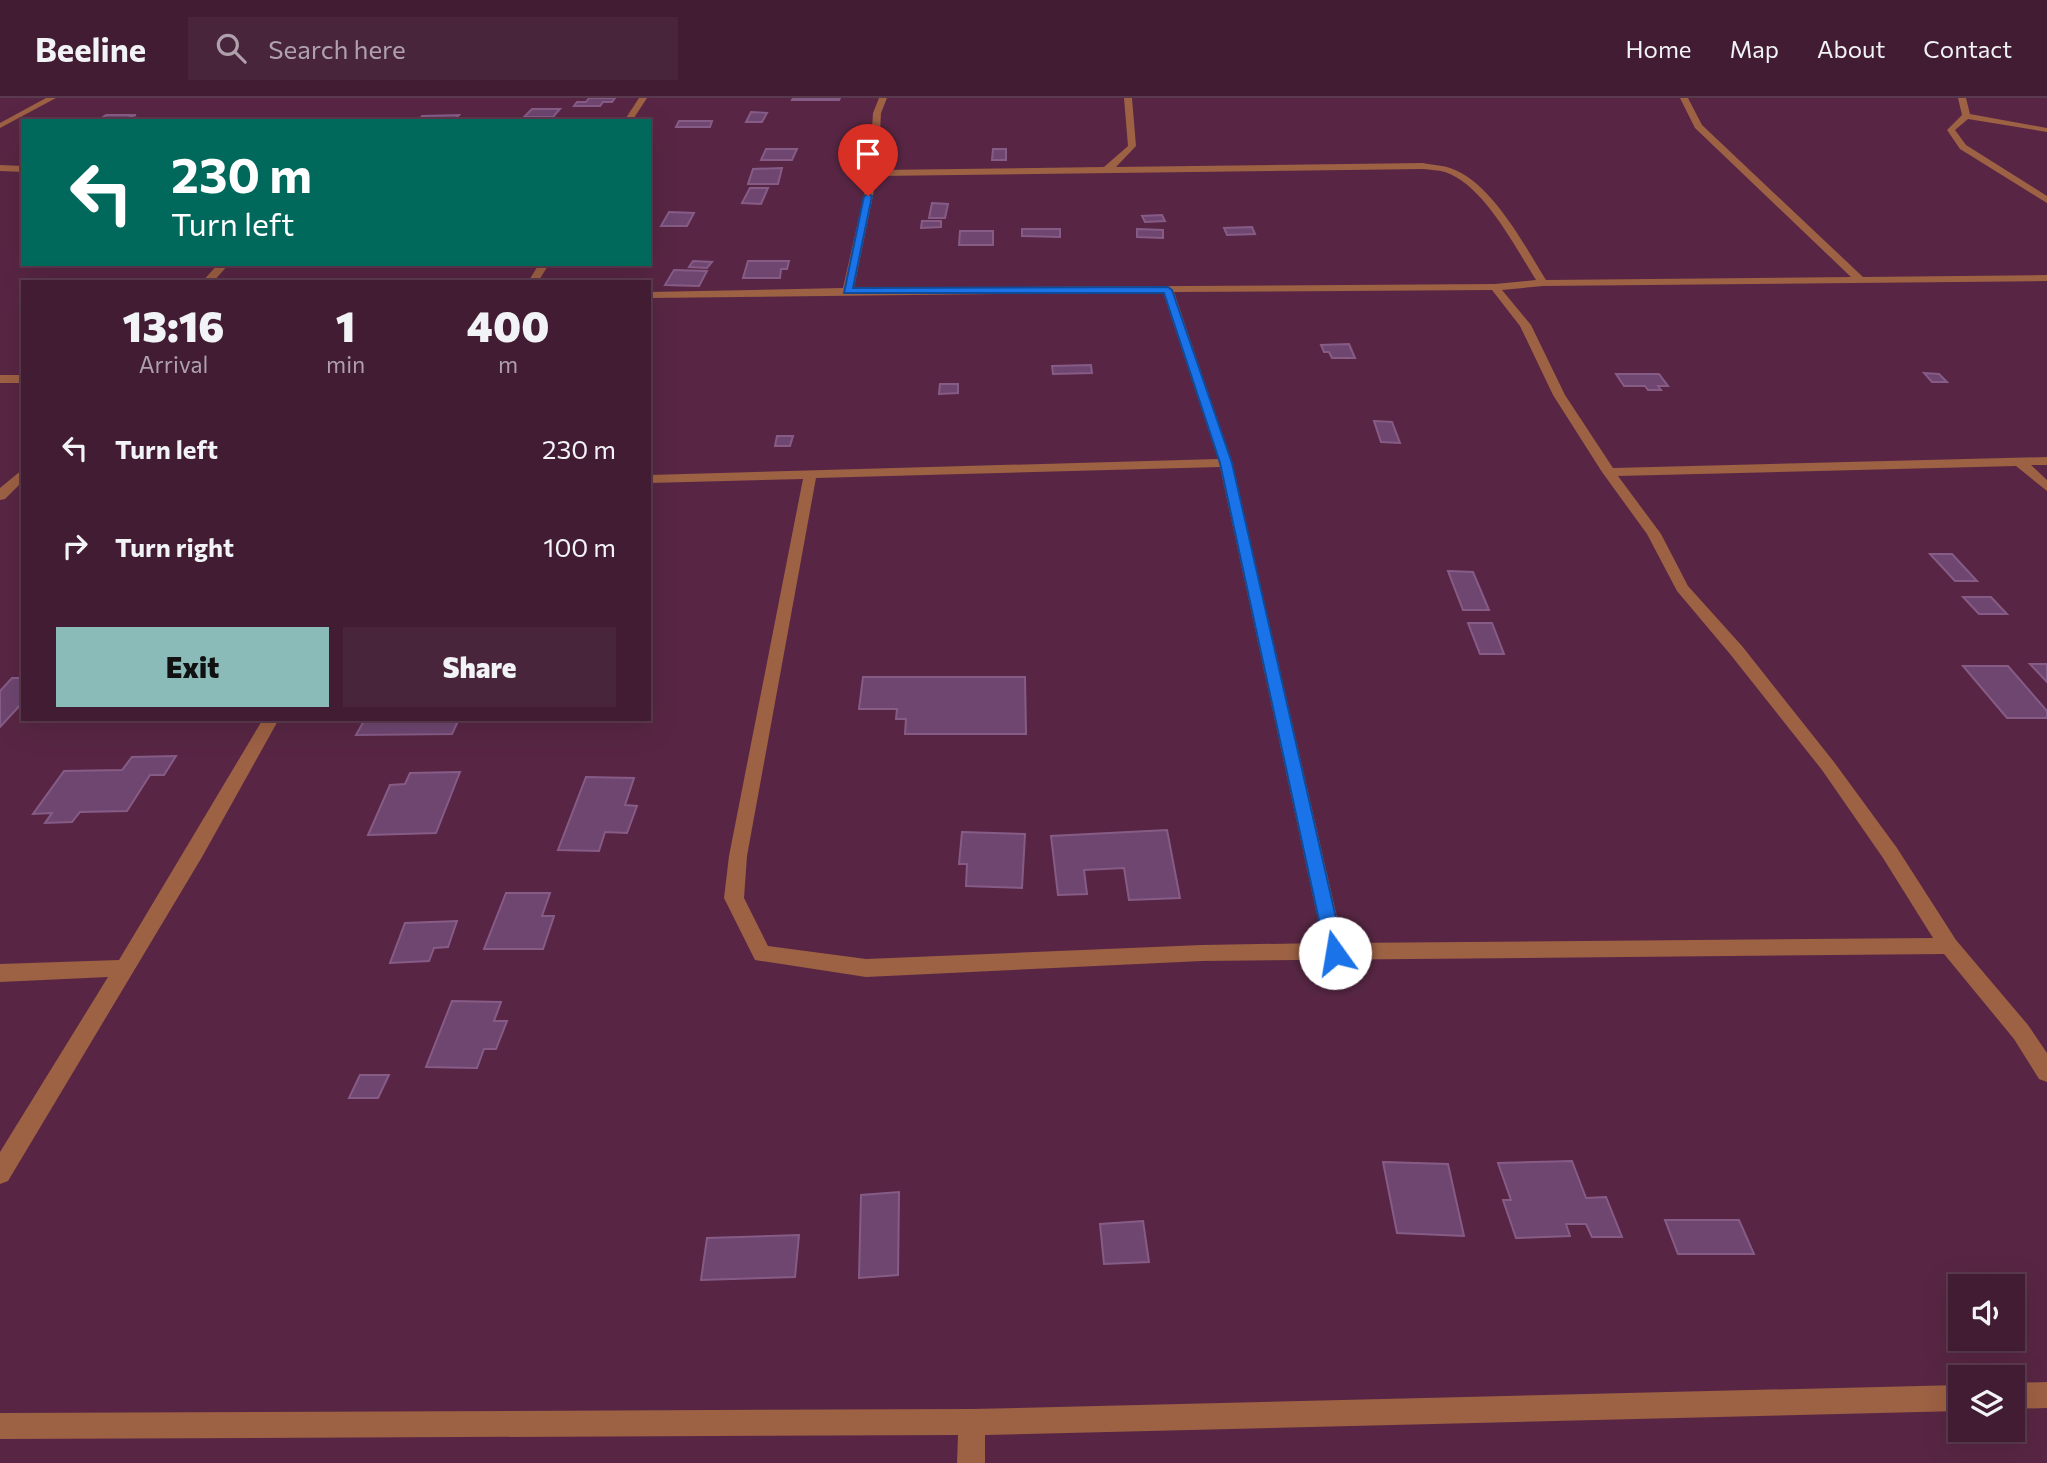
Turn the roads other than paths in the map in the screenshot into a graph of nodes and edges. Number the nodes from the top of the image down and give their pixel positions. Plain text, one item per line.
1 (52, 98) edge
2 (643, 98) edge
3 (883, 98) edge
4 (1128, 98) edge
5 (1684, 98) edge
6 (1962, 98) edge
7 (1966, 116) junction
8 (629, 119) edge
9 (0, 127) edge
10 (2047, 130) edge
11 (1132, 146) junction
12 (1141, 153) dead end
13 (1158, 160) dead end
14 (0, 169) edge
15 (21, 169) edge
16 (1107, 169) junction
17 (1190, 169) junction
18 (873, 173) junction
19 (2047, 200) edge
20 (222, 266) edge
21 (2047, 278) edge
22 (1859, 279) junction
23 (209, 280) edge
24 (1544, 283) junction
25 (1495, 287) junction
26 (1168, 290) junction
27 (848, 291) junction
28 (651, 295) edge
29 (21, 379) edge
30 (0, 380) edge
31 (2018, 461) junction
32 (2047, 461) edge
33 (1226, 463) junction
34 (1609, 471) junction
35 (810, 474) junction
36 (21, 475) edge
37 (651, 480) edge
38 (2047, 487) edge
39 (0, 496) edge
40 (270, 721) edge
41 (1949, 946) junction
42 (1335, 953) junction
43 (123, 968) junction
44 (0, 973) edge
45 (2047, 1072) edge
46 (0, 1173) edge
47 (2047, 1395) edge
48 (2025, 1396) edge
49 (1948, 1398) edge
50 (972, 1422) junction
51 (0, 1426) edge
52 (971, 1463) edge

1 - 9 street
2 - 8 street
3 - 18 street
4 - 11 street
5 - 22 street
6 - 7 street
7 - 10 street
7 - 19 street
11 - 12 street
11 - 16 street
13 - 17 street
14 - 15 street
16 - 17 street
16 - 18 street
17 - 24 street
18 - 27 street
20 - 23 street
21 - 22 street
22 - 24 street
24 - 25 street
25 - 26 street
25 - 34 street
26 - 27 street
26 - 33 street
27 - 28 street
29 - 30 street
31 - 32 street
31 - 34 street
31 - 38 street
33 - 35 street
33 - 42 street
34 - 41 street
35 - 37 street
35 - 42 street
36 - 39 street
40 - 43 street
41 - 42 street
41 - 45 street
43 - 44 street
43 - 46 street
47 - 48 street
49 - 50 street
50 - 51 street
50 - 52 street

